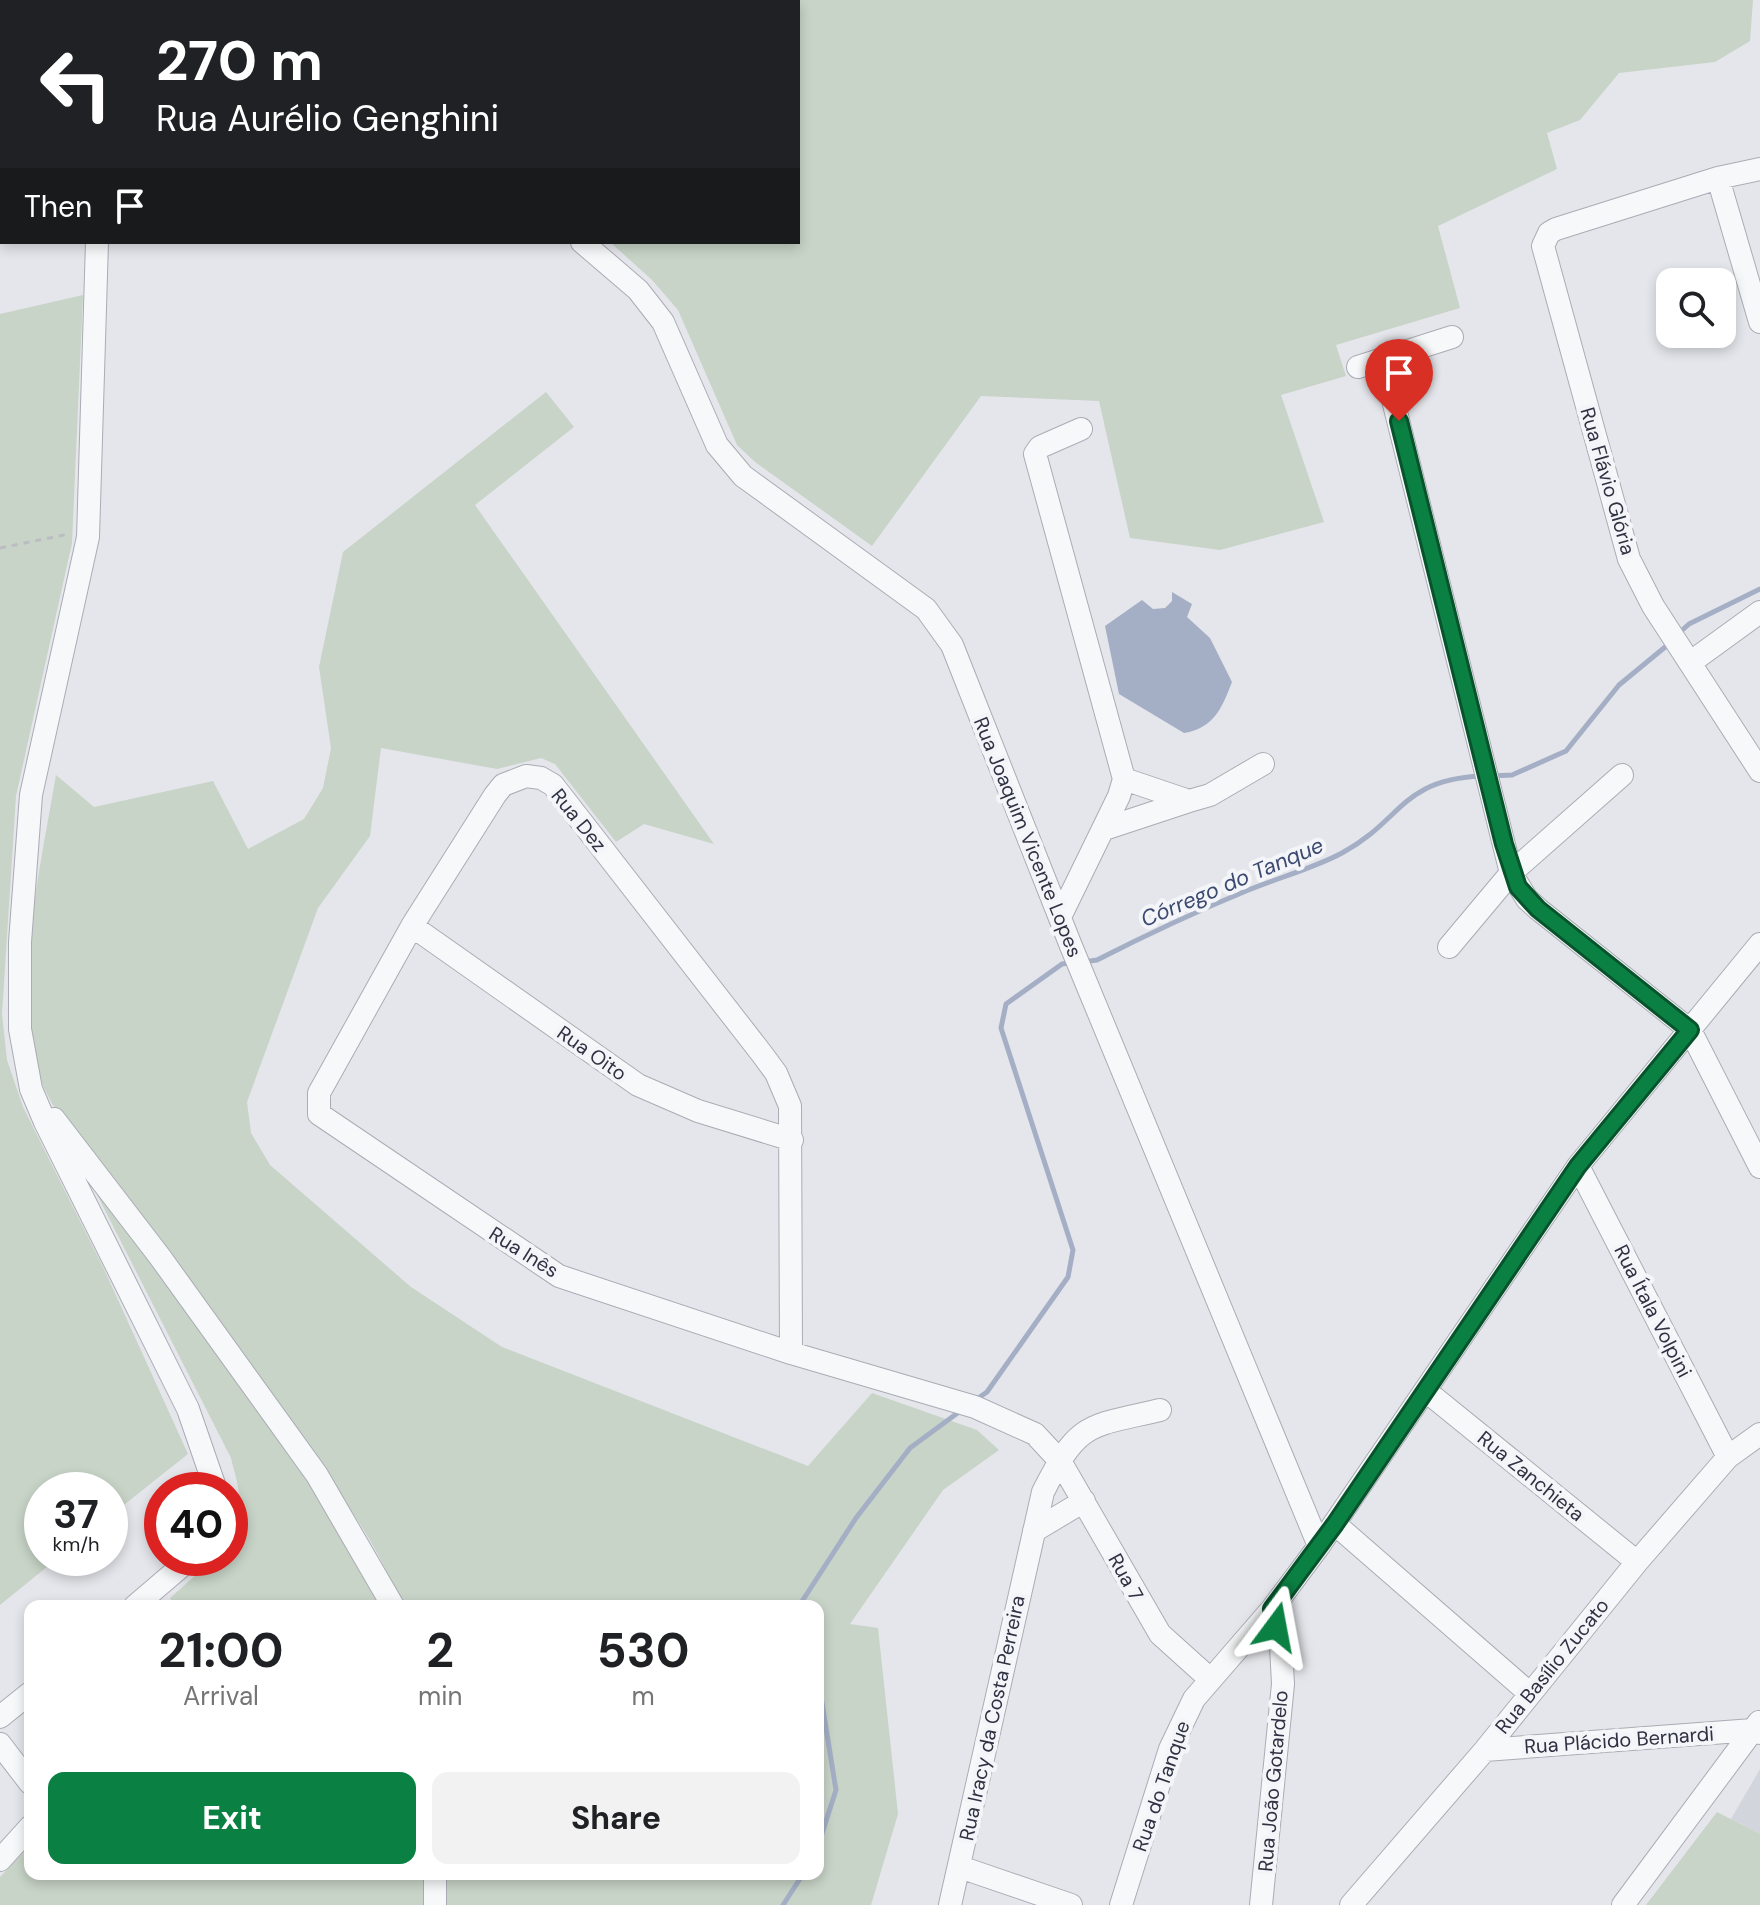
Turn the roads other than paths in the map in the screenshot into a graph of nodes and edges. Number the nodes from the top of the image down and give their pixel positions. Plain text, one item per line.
1 (1760, 169) edge
2 (1718, 178) junction
3 (97, 244) edge
4 (584, 244) edge
5 (1760, 322) edge
6 (1452, 337) dead end
7 (1383, 360) junction
8 (1358, 367) dead end
9 (1081, 429) dead end
10 (1760, 612) edge
11 (1690, 660) junction
12 (1263, 764) dead end
13 (1760, 771) edge
14 (1622, 775) dead end
15 (1124, 779) junction
16 (1189, 801) junction
17 (1104, 829) junction
18 (1511, 873) junction
19 (1060, 917) junction
20 (412, 926) junction
21 (1760, 944) edge
22 (1449, 947) dead end
23 (1690, 1030) junction
24 (31, 1089) junction
25 (324, 1120) joint
26 (792, 1140) junction
27 (1578, 1166) junction
28 (1760, 1167) edge
29 (791, 1353) junction
30 (1426, 1391) junction
31 (1160, 1410) dead end
32 (1760, 1434) edge
33 (1728, 1457) junction
34 (1060, 1461) junction
35 (210, 1472) edge
36 (1084, 1501) junction
37 (1335, 1524) junction
38 (1034, 1531) junction
39 (1319, 1546) junction
40 (1637, 1562) junction
41 (170, 1576) edge
42 (142, 1600) edge
43 (390, 1600) edge
44 (1272, 1609) junction
45 (1210, 1679) junction
46 (1528, 1692) junction
47 (24, 1698) edge
48 (0, 1717) edge
49 (1758, 1728) edge
50 (0, 1744) edge
51 (1485, 1750) junction
52 (24, 1775) edge
53 (24, 1834) edge
54 (0, 1860) edge
55 (960, 1867) junction
56 (435, 1880) edge
57 (435, 1905) edge
58 (950, 1905) edge
59 (1071, 1905) edge
60 (1121, 1905) edge
61 (1261, 1905) edge
62 (1351, 1905) edge
63 (1623, 1905) edge

1 - 2 street
2 - 5 street
2 - 11 street, Rua Flávio Glória
3 - 24 street
4 - 19 street, Rua Joaquim Vicente Lopes
6 - 7 street
7 - 8 street
7 - 18 street
9 - 15 street
10 - 11 street
11 - 13 street, Rua Flávio Glória
12 - 16 street
14 - 18 street
15 - 16 street
15 - 17 street
16 - 17 street
17 - 19 street
18 - 22 street
18 - 23 street
19 - 39 street, Rua Joaquim Vicente Lopes
20 - 25 street, Rua Dez
20 - 26 street, Rua Oito
20 - 26 street, Rua Dez
21 - 23 street, Rua do Tanque
23 - 27 street, Rua do Tanque
23 - 28 street
24 - 35 street
24 - 43 street
25 - 29 street, Rua Inês
26 - 29 street
27 - 30 street, Rua do Tanque
27 - 33 street, Rua Ítala Volpini
29 - 34 street, Rua Inês
30 - 37 street, Rua do Tanque
30 - 40 street, Rua Zanchieta
31 - 34 street, Rua Iracy da Costa Perreira
32 - 33 street, Rua Basílio Zucato
33 - 40 street, Rua Basílio Zucato
34 - 36 street, Rua 7
34 - 38 street, Rua Iracy da Costa Perreira
36 - 38 street
36 - 45 street, Rua 7
37 - 39 street, Rua do Tanque
37 - 46 street
38 - 55 street, Rua Iracy da Costa Perreira
39 - 44 street, Rua do Tanque
40 - 46 street, Rua Basílio Zucato
41 - 42 street
44 - 45 street, Rua do Tanque
44 - 61 street, Rua João Gotardelo
45 - 60 street, Rua do Tanque
46 - 51 street, Rua Basílio Zucato
47 - 48 street
49 - 51 street, Rua Plácido Bernardi
49 - 63 street
50 - 52 street
51 - 62 street, Rua Basílio Zucato
53 - 54 street
55 - 58 street, Rua Iracy da Costa Perreira
55 - 59 street
56 - 57 street

